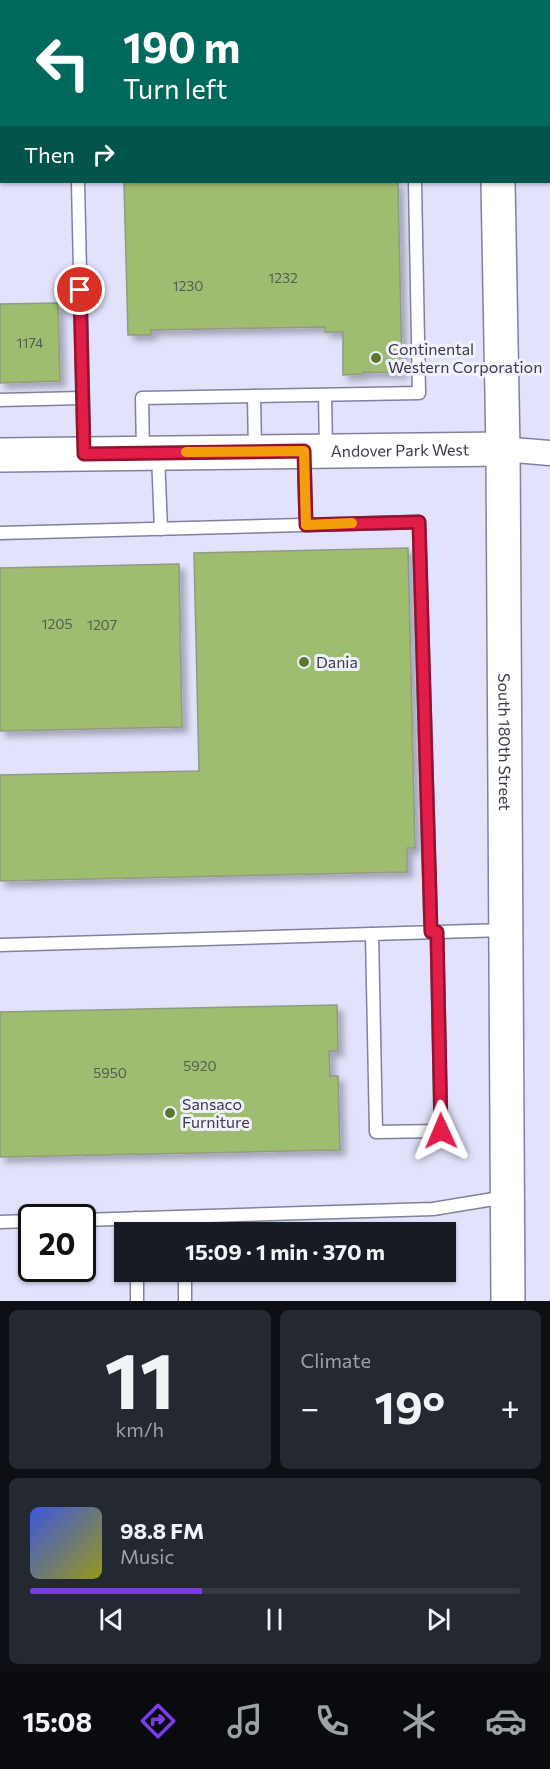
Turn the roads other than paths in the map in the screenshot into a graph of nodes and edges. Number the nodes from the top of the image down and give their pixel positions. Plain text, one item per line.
1 (78, 183) edge
2 (415, 183) edge
3 (498, 183) edge
4 (325, 395) junction
5 (254, 396) junction
6 (82, 398) junction
7 (0, 399) edge
8 (502, 449) junction
9 (315, 451) junction
10 (255, 452) junction
11 (151, 453) junction
12 (550, 453) edge
13 (0, 454) edge
14 (84, 454) junction
15 (306, 525) junction
16 (161, 529) junction
17 (0, 533) edge
18 (506, 930) junction
19 (434, 932) junction
20 (372, 934) junction
21 (0, 945) edge
22 (507, 1197) junction
23 (184, 1217) junction
24 (136, 1218) junction
25 (96, 1219) edge
26 (18, 1221) edge
27 (0, 1222) edge
28 (136, 1222) edge
29 (184, 1222) edge
30 (137, 1282) edge
31 (185, 1282) edge
32 (137, 1301) edge
33 (185, 1301) edge
34 (508, 1301) edge

1 - 6 lane
2 - 4 lane
3 - 8 main road, South 180th Street
4 - 5 lane
4 - 9 lane
5 - 10 lane
5 - 11 lane
6 - 7 lane
6 - 14 lane
8 - 9 main road, Andover Park West
8 - 12 street, Andover Park West
8 - 18 main road, South 180th Street
9 - 10 main road, Andover Park West
9 - 15 lane
10 - 11 main road, Andover Park West
11 - 14 main road, Andover Park West
11 - 16 lane
13 - 14 main road, Andover Park West
15 - 16 lane
15 - 19 lane
16 - 17 lane
18 - 19 lane
18 - 22 main road, South 180th Street
19 - 20 lane
19 - 20 lane
20 - 21 lane
22 - 23 lane
22 - 34 main road, South 180th Street
23 - 24 lane
23 - 29 lane
24 - 25 lane
24 - 28 lane
26 - 27 lane
30 - 32 lane
31 - 33 lane

